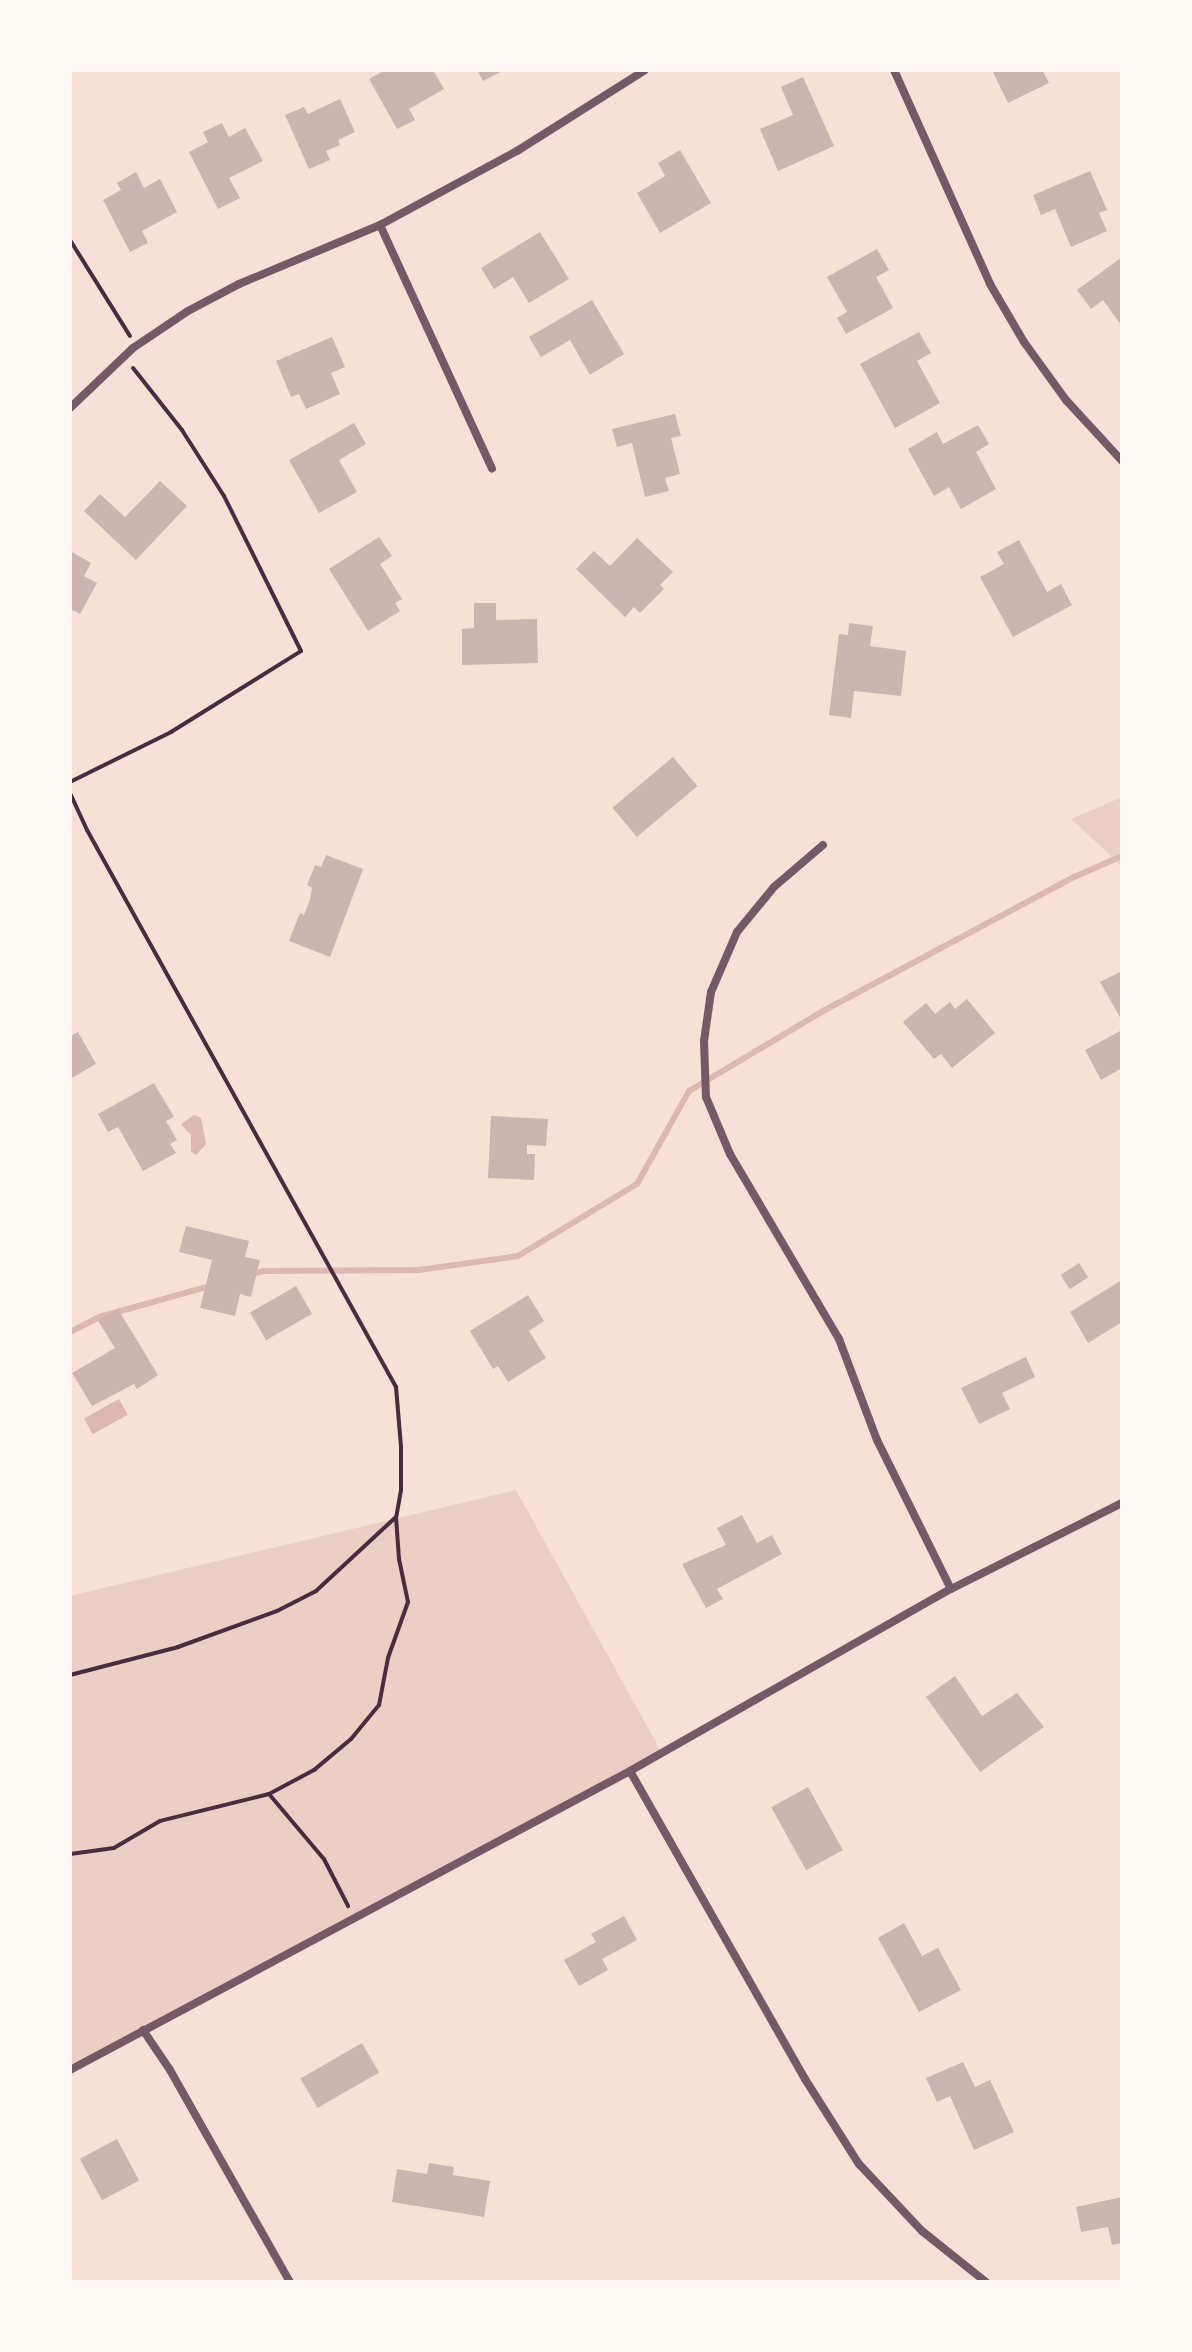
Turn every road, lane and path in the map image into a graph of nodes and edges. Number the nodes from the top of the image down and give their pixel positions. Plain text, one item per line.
1 (645, 70) edge
2 (894, 70) edge
3 (380, 225) junction
4 (70, 240) edge
5 (135, 347) junction
6 (123, 357) junction
7 (70, 408) edge
8 (1122, 461) edge
9 (492, 468) dead end
10 (70, 782) edge
11 (70, 793) edge
12 (823, 845) dead end
13 (1122, 1503) edge
14 (396, 1517) junction
15 (951, 1589) junction
16 (70, 1675) edge
17 (630, 1771) junction
18 (269, 1794) junction
19 (70, 1854) edge
20 (355, 1918) junction
21 (143, 2030) junction
22 (70, 2070) edge
23 (290, 2282) edge
24 (986, 2282) edge

1 - 3 street
2 - 8 street
3 - 5 street
3 - 9 street
4 - 5 path
5 - 6 street
6 - 7 street
6 - 10 path
11 - 14 path
12 - 15 street
13 - 15 street
14 - 16 path
14 - 18 path
15 - 17 street
17 - 20 street
17 - 24 street
18 - 19 path
18 - 20 path
20 - 21 street
21 - 22 street
21 - 23 street

